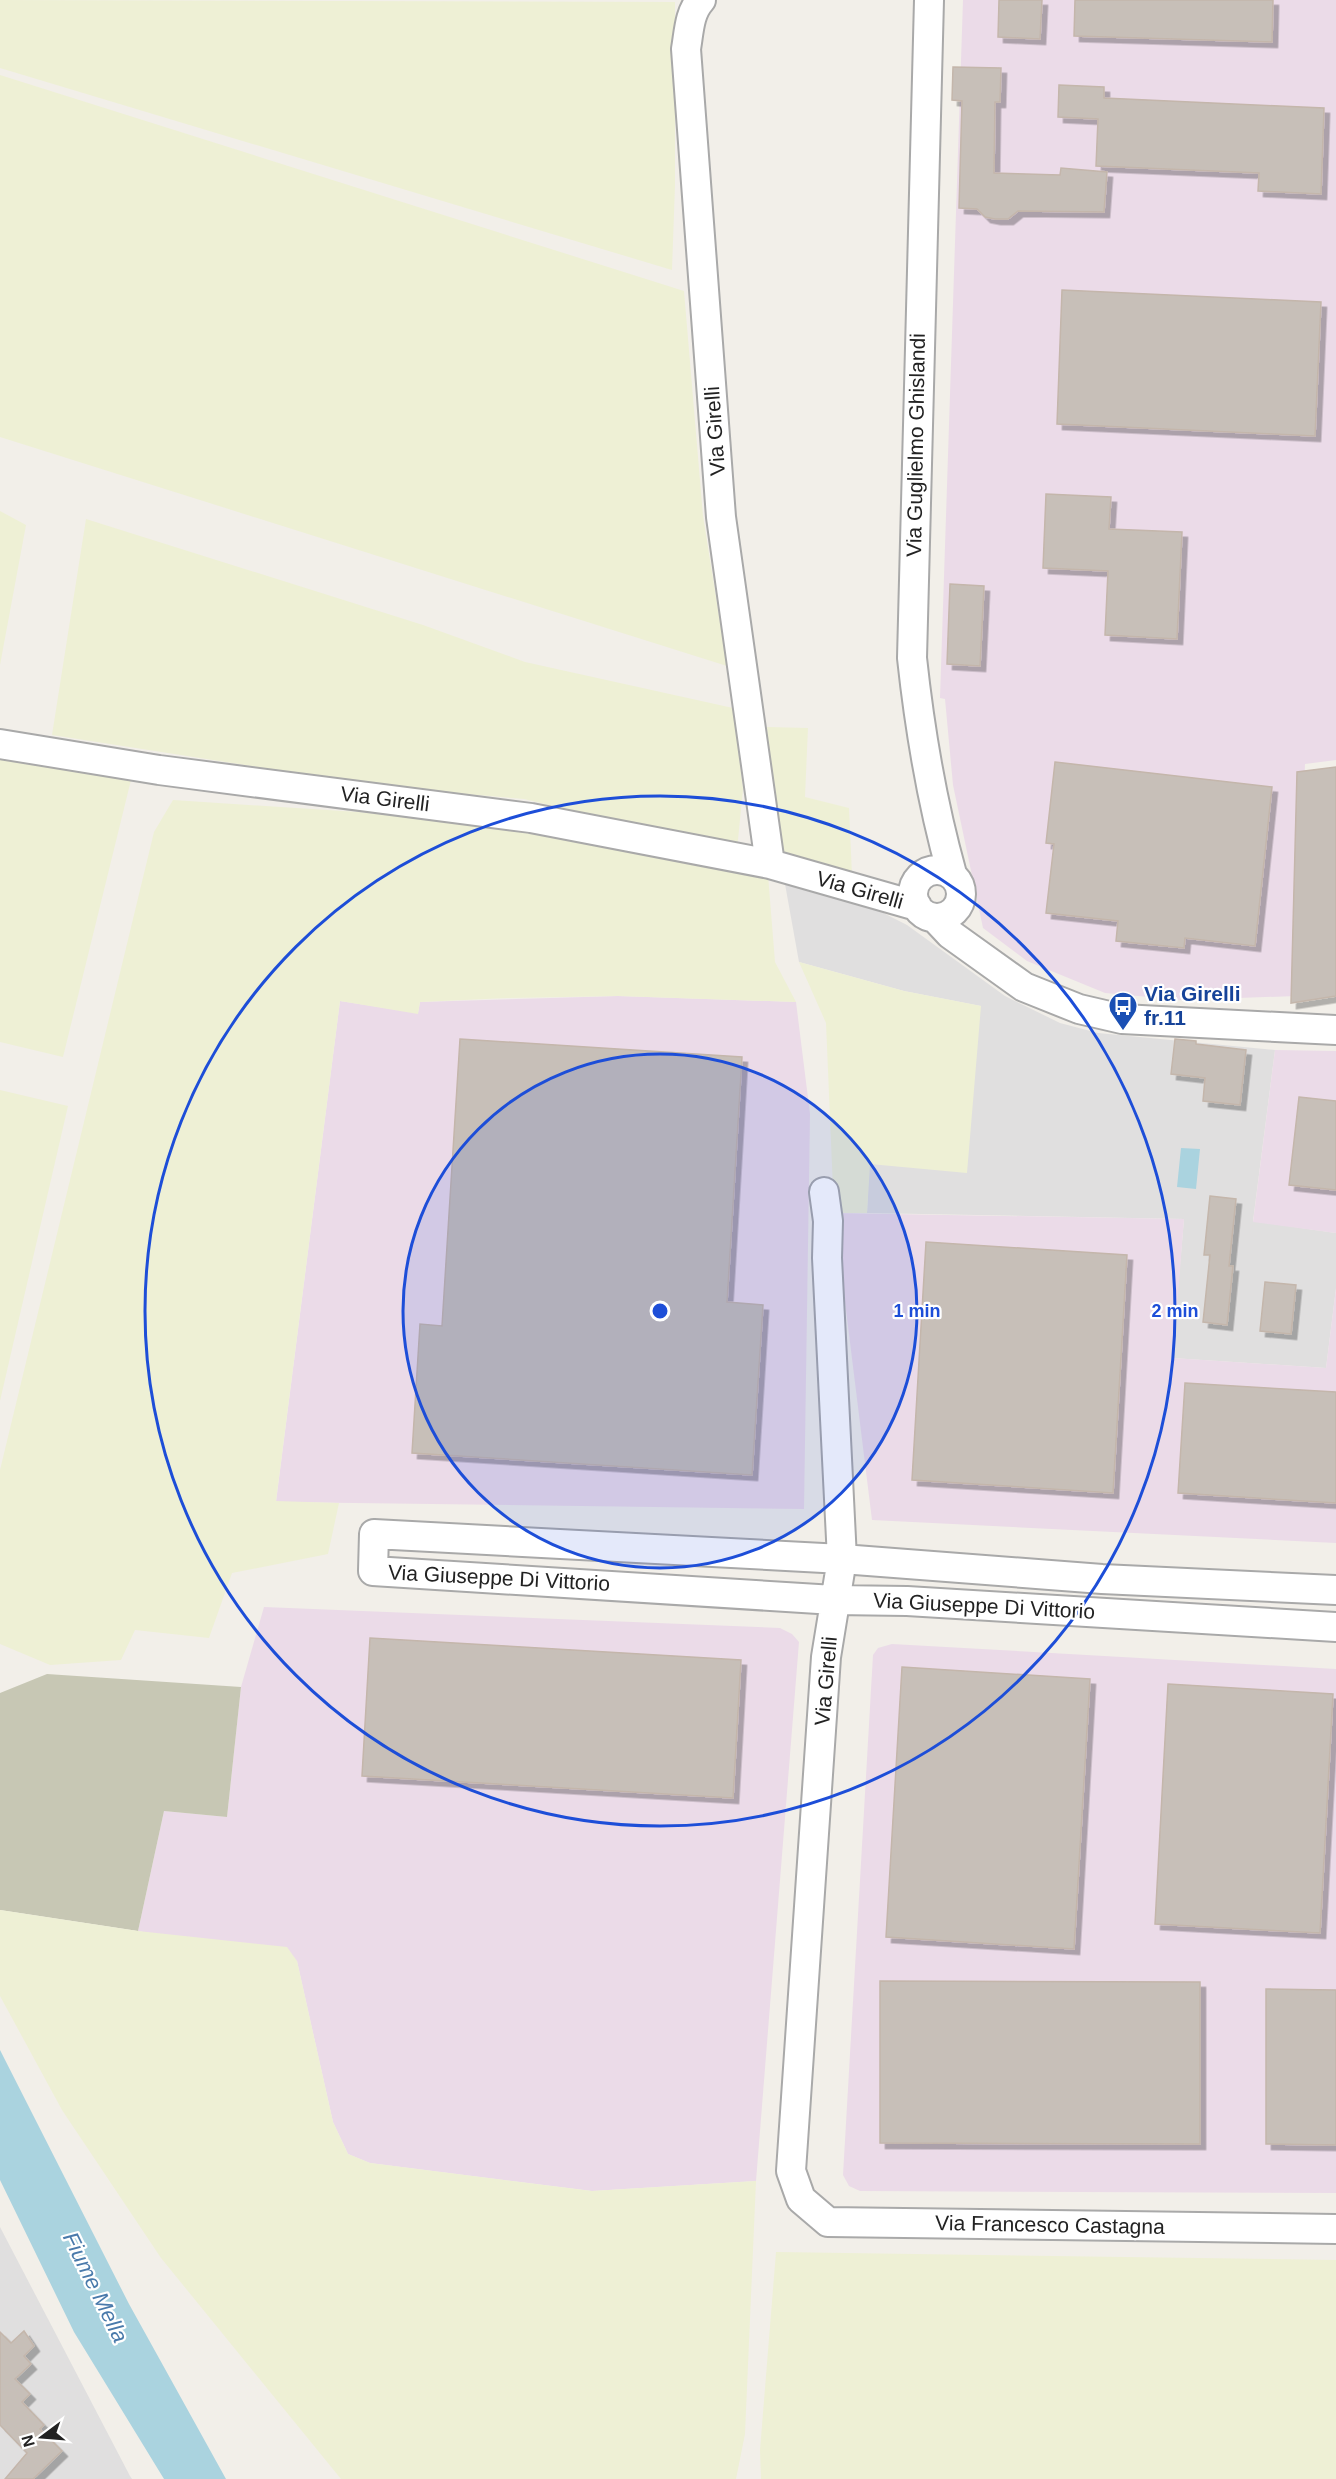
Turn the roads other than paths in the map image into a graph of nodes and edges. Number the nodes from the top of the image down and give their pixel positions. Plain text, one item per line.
1 (701, 0) edge
2 (916, 0) edge
3 (929, 0) edge
4 (927, 79) junction
5 (0, 744) edge
6 (934, 810) junction
7 (770, 864) junction
8 (923, 874) junction
9 (952, 874) junction
10 (937, 909) junction
11 (1336, 1030) edge
12 (824, 1192) dead end
13 (842, 1559) junction
14 (1336, 1590) edge
15 (834, 1600) junction
16 (1336, 1627) edge
17 (791, 2171) joint
18 (1336, 2229) edge

1 - 7 street, Via Girelli
2 - 4 street, Via Guglielmo Ghislandi
3 - 4 street, Via Guglielmo Ghislandi
4 - 6 street, Via Guglielmo Ghislandi
5 - 7 street, Via Girelli
6 - 8 street, Via Guglielmo Ghislandi
6 - 9 street, Via Guglielmo Ghislandi
7 - 10 street, Via Girelli
8 - 9 street, Via Girelli
8 - 10 street, Via Girelli
9 - 10 street
10 - 11 street, Via Girelli
12 - 13 street, Via Girelli
13 - 14 street, Via Giuseppe Di Vittorio
13 - 15 street, Via Girelli
13 - 15 street, Via Giuseppe Di Vittorio
15 - 16 street, Via Giuseppe Di Vittorio
15 - 17 street, Via Girelli
17 - 18 street, Via Francesco Castagna

